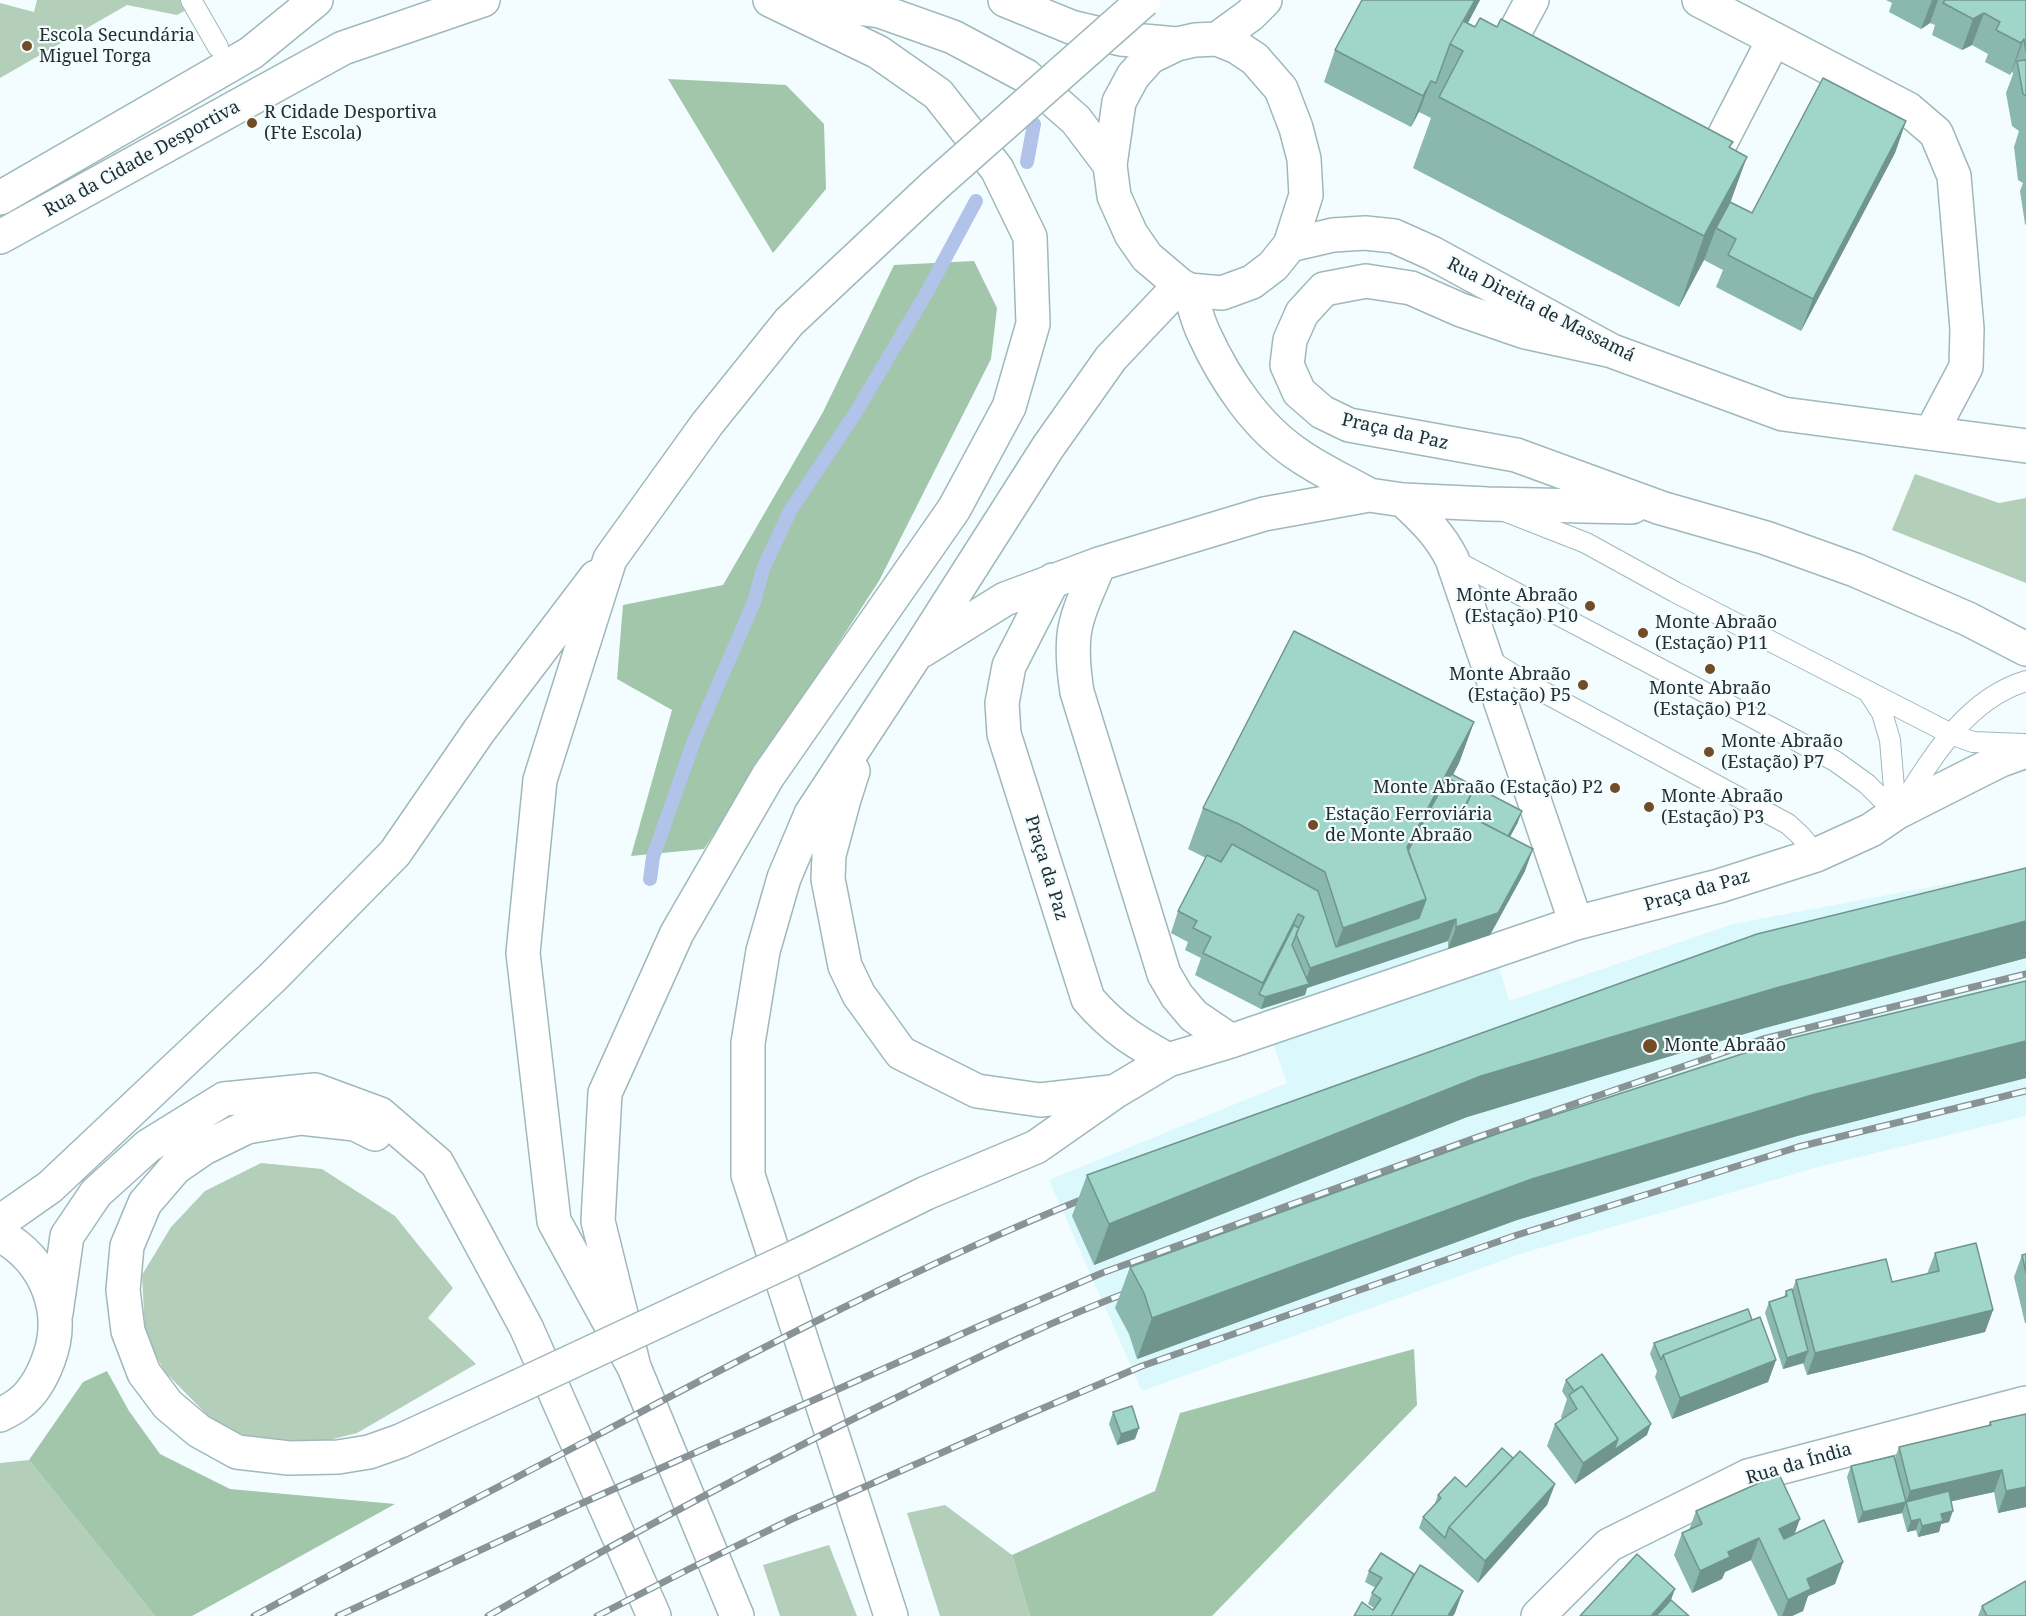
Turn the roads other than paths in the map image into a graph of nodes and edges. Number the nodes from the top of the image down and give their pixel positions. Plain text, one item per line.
1 (191, 0) edge
2 (483, 0) edge
3 (770, 0) edge
4 (795, 0) edge
5 (1005, 0) edge
6 (1144, 0) edge
7 (1265, 0) edge
8 (1532, 0) edge
9 (1699, 0) edge
10 (311, 2) edge
11 (1217, 39) junction
12 (1774, 39) junction
13 (1177, 44) junction
14 (218, 47) dead end
15 (1544, 76) edge
16 (1668, 143) edge
17 (1110, 165) junction
18 (0, 198) edge
19 (0, 237) edge
20 (1290, 245) junction
21 (1184, 287) junction
22 (1612, 351) junction
23 (1931, 433) junction
24 (2026, 446) edge
25 (1369, 495) junction
26 (1403, 500) junction
27 (1488, 504) junction
28 (1661, 508) junction
29 (610, 559) junction
30 (1452, 559) junction
31 (1099, 564) junction
32 (1053, 580) junction
33 (2026, 649) edge
34 (916, 654) junction
35 (1484, 657) junction
36 (2026, 681) edge
37 (1867, 691) junction
38 (870, 724) junction
39 (1951, 734) junction
40 (2026, 744) edge
41 (2026, 751) edge
42 (1896, 813) junction
43 (1816, 855) junction
44 (1576, 923) junction
45 (1232, 1041) junction
46 (1168, 1060) junction
47 (1116, 1091) junction
48 (465, 1214) junction
49 (0, 1222) edge
50 (0, 1235) edge
51 (56, 1313) junction
52 (634, 1367) junction
53 (2026, 1403) edge
54 (0, 1415) edge
55 (654, 1616) edge
56 (738, 1616) edge
57 (891, 1616) edge
58 (1538, 1616) edge

1 - 14 lane
2 - 19 street, Rua da Cidade Desportiva
3 - 52 street
4 - 17 street
5 - 13 street
6 - 29 street, bridge
7 - 11 street
8 - 15 street
9 - 12 street
10 - 18 street, Rua da Cidade Desportiva
11 - 13 street
11 - 20 street
12 - 16 street
12 - 23 street
13 - 17 street
17 - 21 street
20 - 21 street
20 - 22 street, Rua Direita de Massamá
21 - 25 street
21 - 34 street
22 - 23 street, Rua Direita de Massamá
22 - 28 street, Praça da Paz
23 - 24 street, Rua Direita de Massamá
25 - 26 street
25 - 31 street
26 - 27 street
26 - 30 street
27 - 28 street
27 - 37 lane
28 - 33 street
29 - 49 street
29 - 52 street
30 - 35 street
30 - 42 lane
31 - 32 street
31 - 45 street
32 - 34 street
32 - 46 street, Praça da Paz
34 - 38 street
35 - 43 lane
35 - 44 street
36 - 39 lane, Praça da Paz
37 - 39 lane
37 - 42 lane
38 - 47 street
38 - 57 street
39 - 40 lane
39 - 42 lane, Praça da Paz
41 - 42 street, Praça da Paz
42 - 43 street, Praça da Paz
43 - 44 street, Praça da Paz
44 - 45 street, Praça da Paz
45 - 46 street, Praça da Paz
46 - 47 street
47 - 48 street, bridge
48 - 51 street
48 - 55 street
50 - 51 street
51 - 54 street
52 - 56 street
53 - 58 street, Rua da Índia

